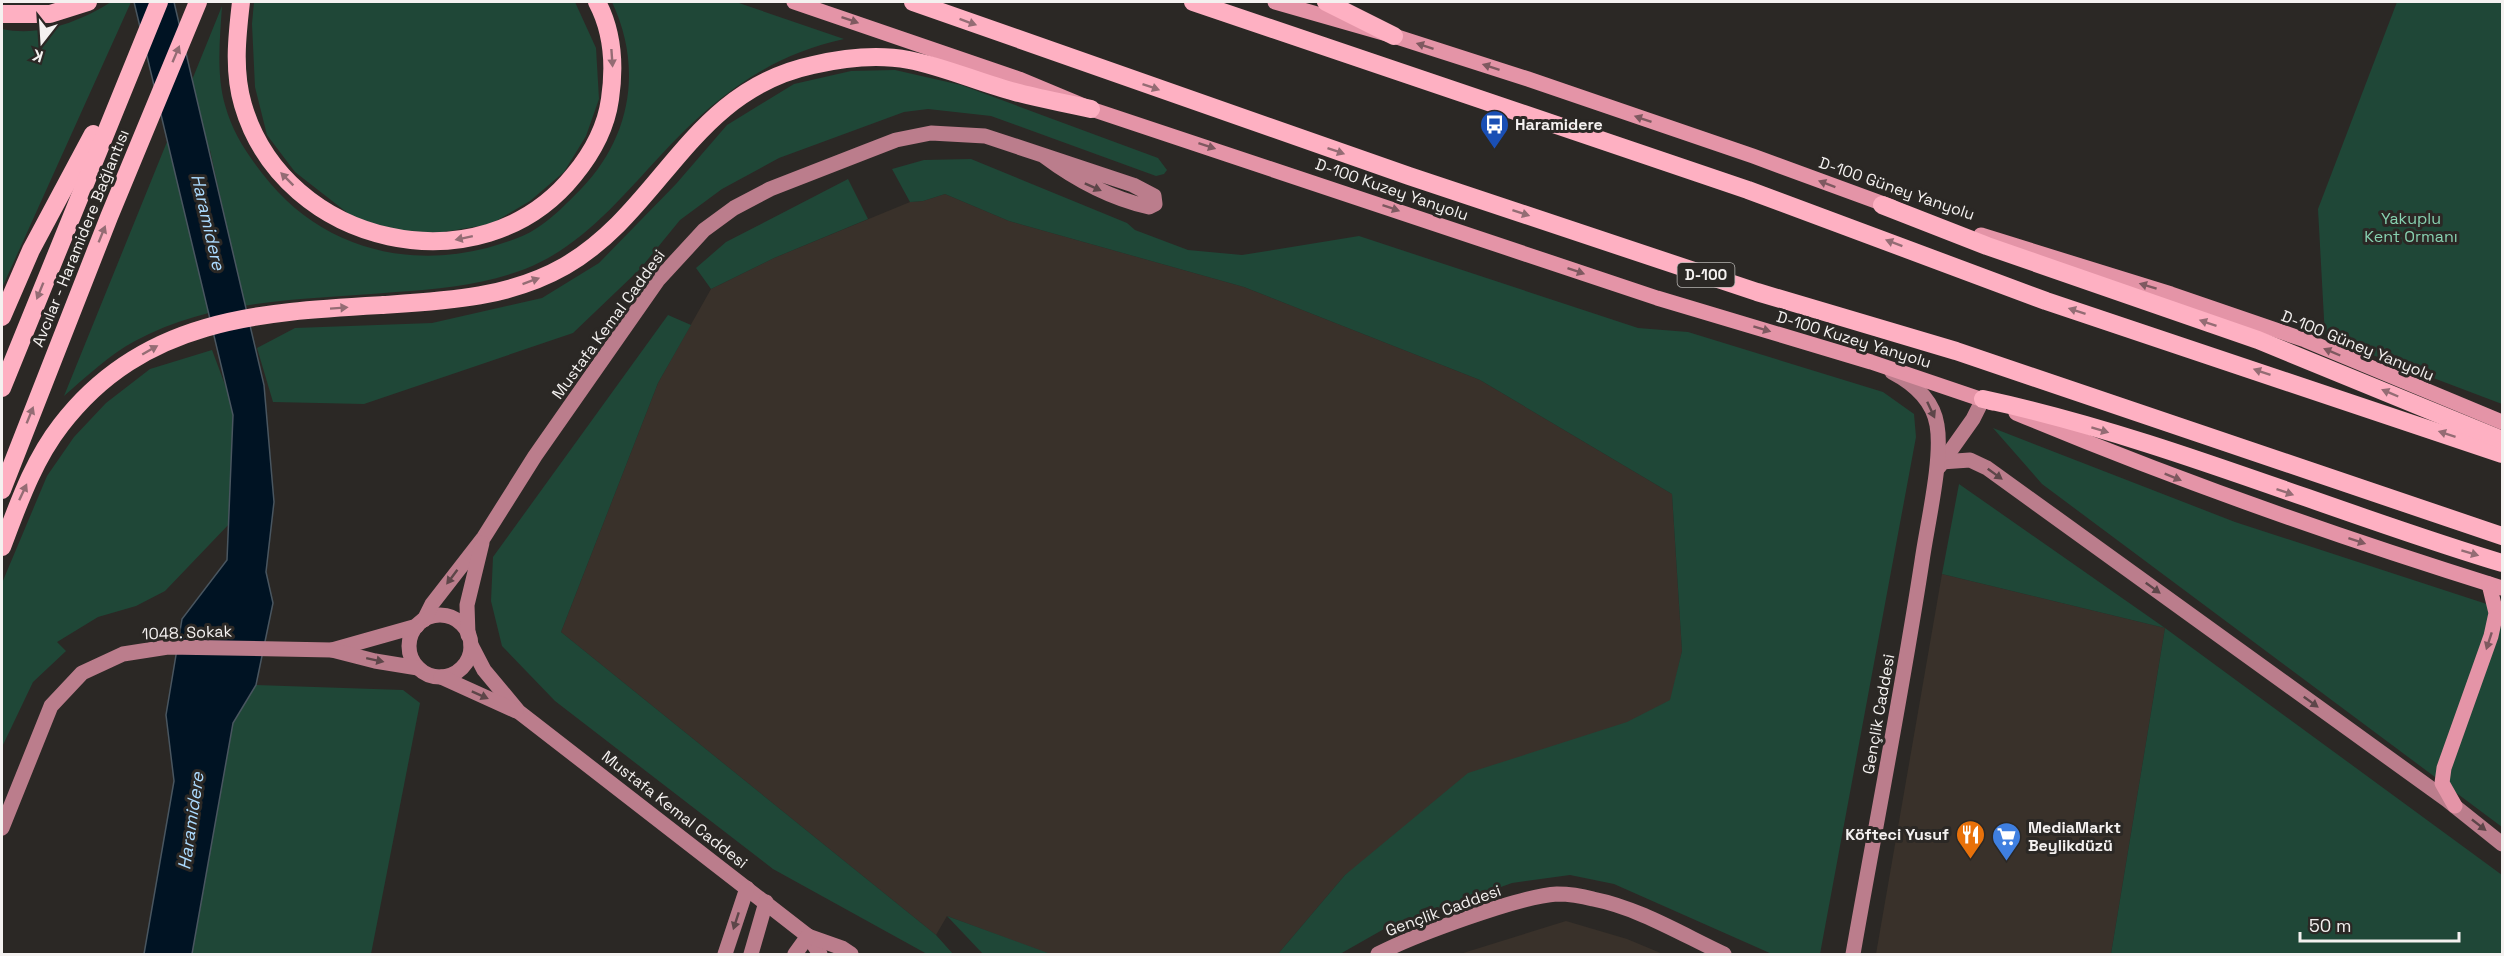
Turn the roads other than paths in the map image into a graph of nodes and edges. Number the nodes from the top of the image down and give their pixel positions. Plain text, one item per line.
1 (88, 2) edge
2 (159, 2) edge
3 (198, 2) edge
4 (240, 2) edge
5 (597, 2) edge
6 (794, 2) edge
7 (913, 2) edge
8 (1193, 2) edge
9 (1275, 2) edge
10 (1326, 2) edge
11 (2, 14) edge
12 (1394, 36) junction
13 (133, 62) junction
14 (1091, 109) junction
15 (1044, 156) junction
16 (1882, 205) junction
17 (2, 317) edge
18 (1871, 362) junction
19 (2, 388) edge
20 (1983, 399) junction
21 (2502, 422) edge
22 (2502, 440) edge
23 (2502, 454) edge
24 (1941, 462) junction
25 (1934, 479) junction
26 (2, 490) edge
27 (2502, 536) edge
28 (484, 537) junction
29 (2, 547) edge
30 (2502, 563) edge
31 (2496, 586) edge
32 (421, 623) junction
33 (469, 640) junction
34 (332, 650) junction
35 (418, 668) junction
36 (441, 677) junction
37 (519, 712) junction
38 (2455, 806) junction
39 (2, 828) edge
40 (2502, 844) edge
41 (747, 888) junction
42 (766, 902) junction
43 (808, 936) junction
44 (725, 954) edge
45 (751, 954) edge
46 (795, 954) edge
47 (820, 954) edge
48 (851, 954) edge
49 (1378, 954) edge
50 (1725, 954) edge
51 (1853, 954) edge

1 - 11 highway
2 - 13 highway, Avcılar - Haramidere Bağlantısı
26 -> 3 highway, Avcılar - Haramidere Bağlantısı
5 -> 4 highway
6 -> 14 main road, D-100 Kuzey Yanyolu
7 -> 27 highway, D-100
23 -> 8 highway
9 - 12 main road, D-100 Güney Yanyolu
10 - 12 highway
16 -> 12 main road, D-100 Güney Yanyolu
13 - 17 highway
13 -> 19 highway, Avcılar - Haramidere Bağlantısı
14 -> 18 main road, D-100 Kuzey Yanyolu
29 -> 14 highway
15 -> 15 main road, Mustafa Kemal Caddesi
15 - 28 main road, Mustafa Kemal Caddesi
21 -> 16 main road, D-100 Güney Yanyolu
22 -> 16 highway
18 - 20 main road, D-100 Kuzey Yanyolu
18 -> 25 main road
20 - 24 main road
20 -> 30 highway
20 -> 31 main road, D-100 Kuzey Yanyolu
24 - 25 main road
24 -> 38 main road
25 - 51 main road, Gençlik Caddesi
28 -> 32 main road, Mustafa Kemal Caddesi
28 - 33 main road, Mustafa Kemal Caddesi
31 -> 38 main road
32 - 33 main road
32 - 34 main road, 1048. Sokak
32 - 35 main road
33 - 36 main road
33 - 37 main road, Mustafa Kemal Caddesi
34 -> 35 main road, 1048. Sokak
34 - 39 main road, 1048. Sokak
35 - 36 main road
36 -> 37 main road, Mustafa Kemal Caddesi
37 - 41 main road, Mustafa Kemal Caddesi
38 -> 40 main road
41 - 42 main road, Mustafa Kemal Caddesi
41 -> 44 main road
42 - 43 main road, Mustafa Kemal Caddesi
42 - 45 main road
43 - 46 main road
43 - 47 main road, Mustafa Kemal Caddesi
43 - 48 main road, Mustafa Kemal Caddesi
49 - 50 main road, Gençlik Caddesi

